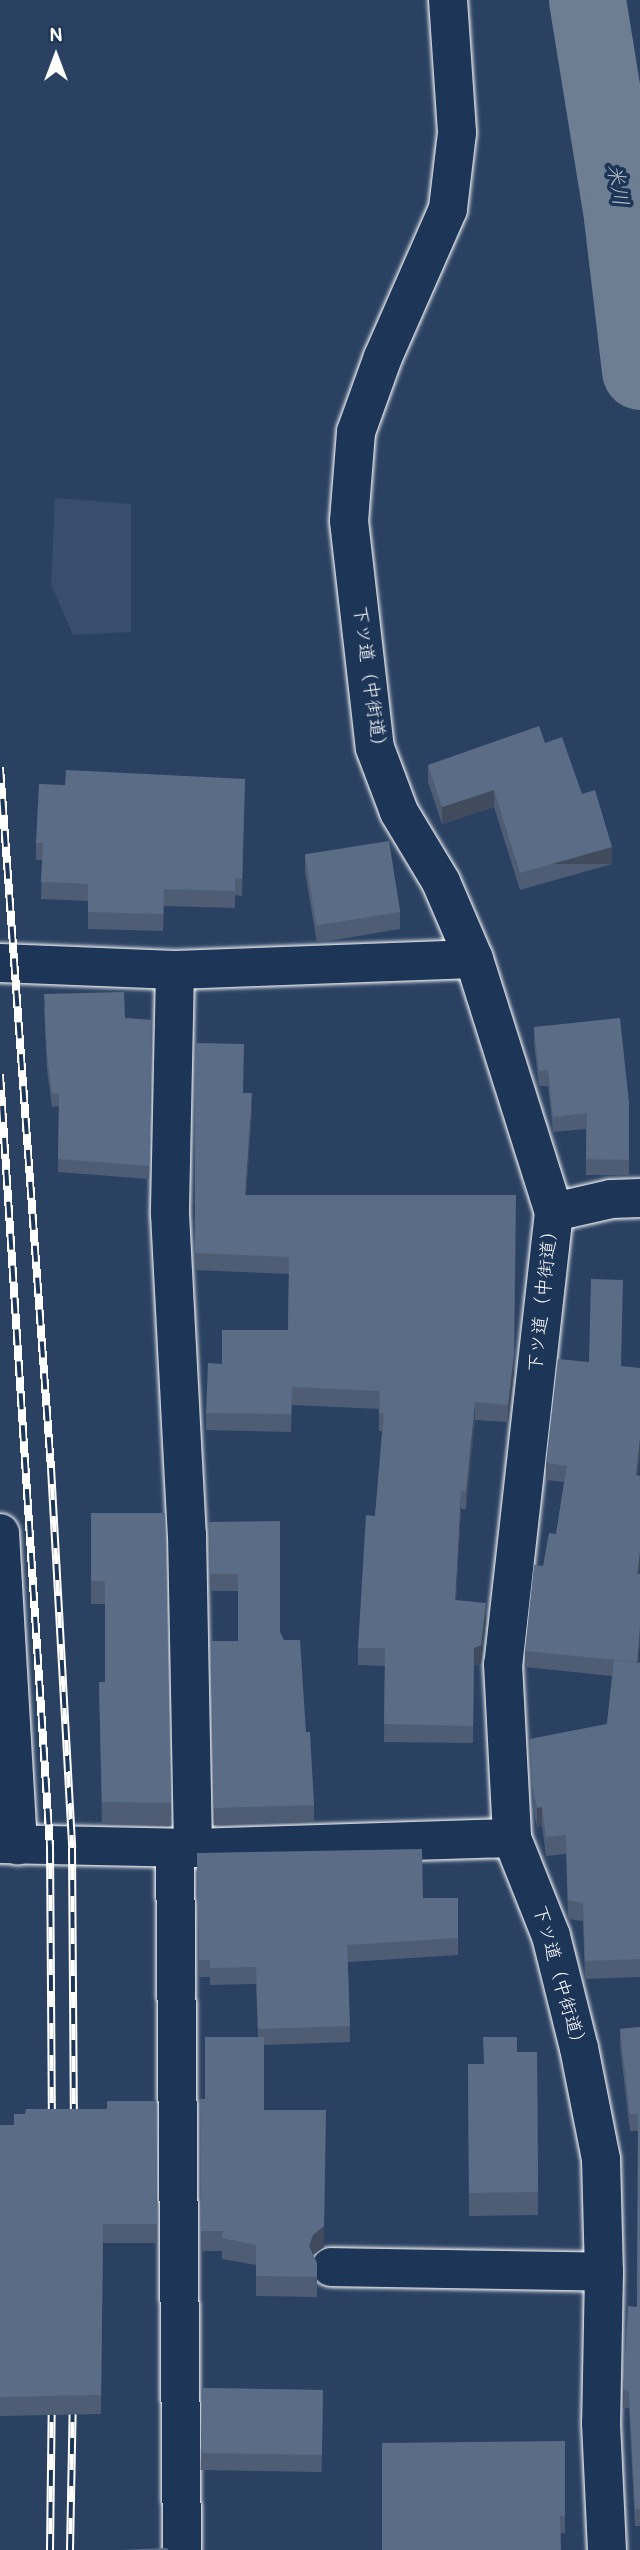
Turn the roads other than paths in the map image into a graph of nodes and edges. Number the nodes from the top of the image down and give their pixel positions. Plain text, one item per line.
1 (448, 0) edge
2 (474, 959) junction
3 (0, 963) edge
4 (175, 970) junction
5 (626, 1199) edge
6 (554, 1212) junction
7 (0, 1533) edge
8 (2, 1601) edge
9 (512, 1838) junction
10 (9, 1845) edge
11 (184, 1848) junction
12 (331, 2267) dead end
13 (604, 2272) junction
14 (182, 2550) edge
15 (213, 2550) edge
16 (607, 2550) edge

1 - 2 street, 下ツ道（中街道）
2 - 4 street
2 - 6 street, 下ツ道（中街道）
3 - 4 street
4 - 11 street
5 - 6 street
6 - 9 street, 下ツ道（中街道）
7 - 8 street
8 - 10 street
9 - 11 street
9 - 13 street, 下ツ道（中街道）
10 - 11 street
11 - 14 street
12 - 13 street
13 - 16 street, 下ツ道（中街道）
14 - 15 street

